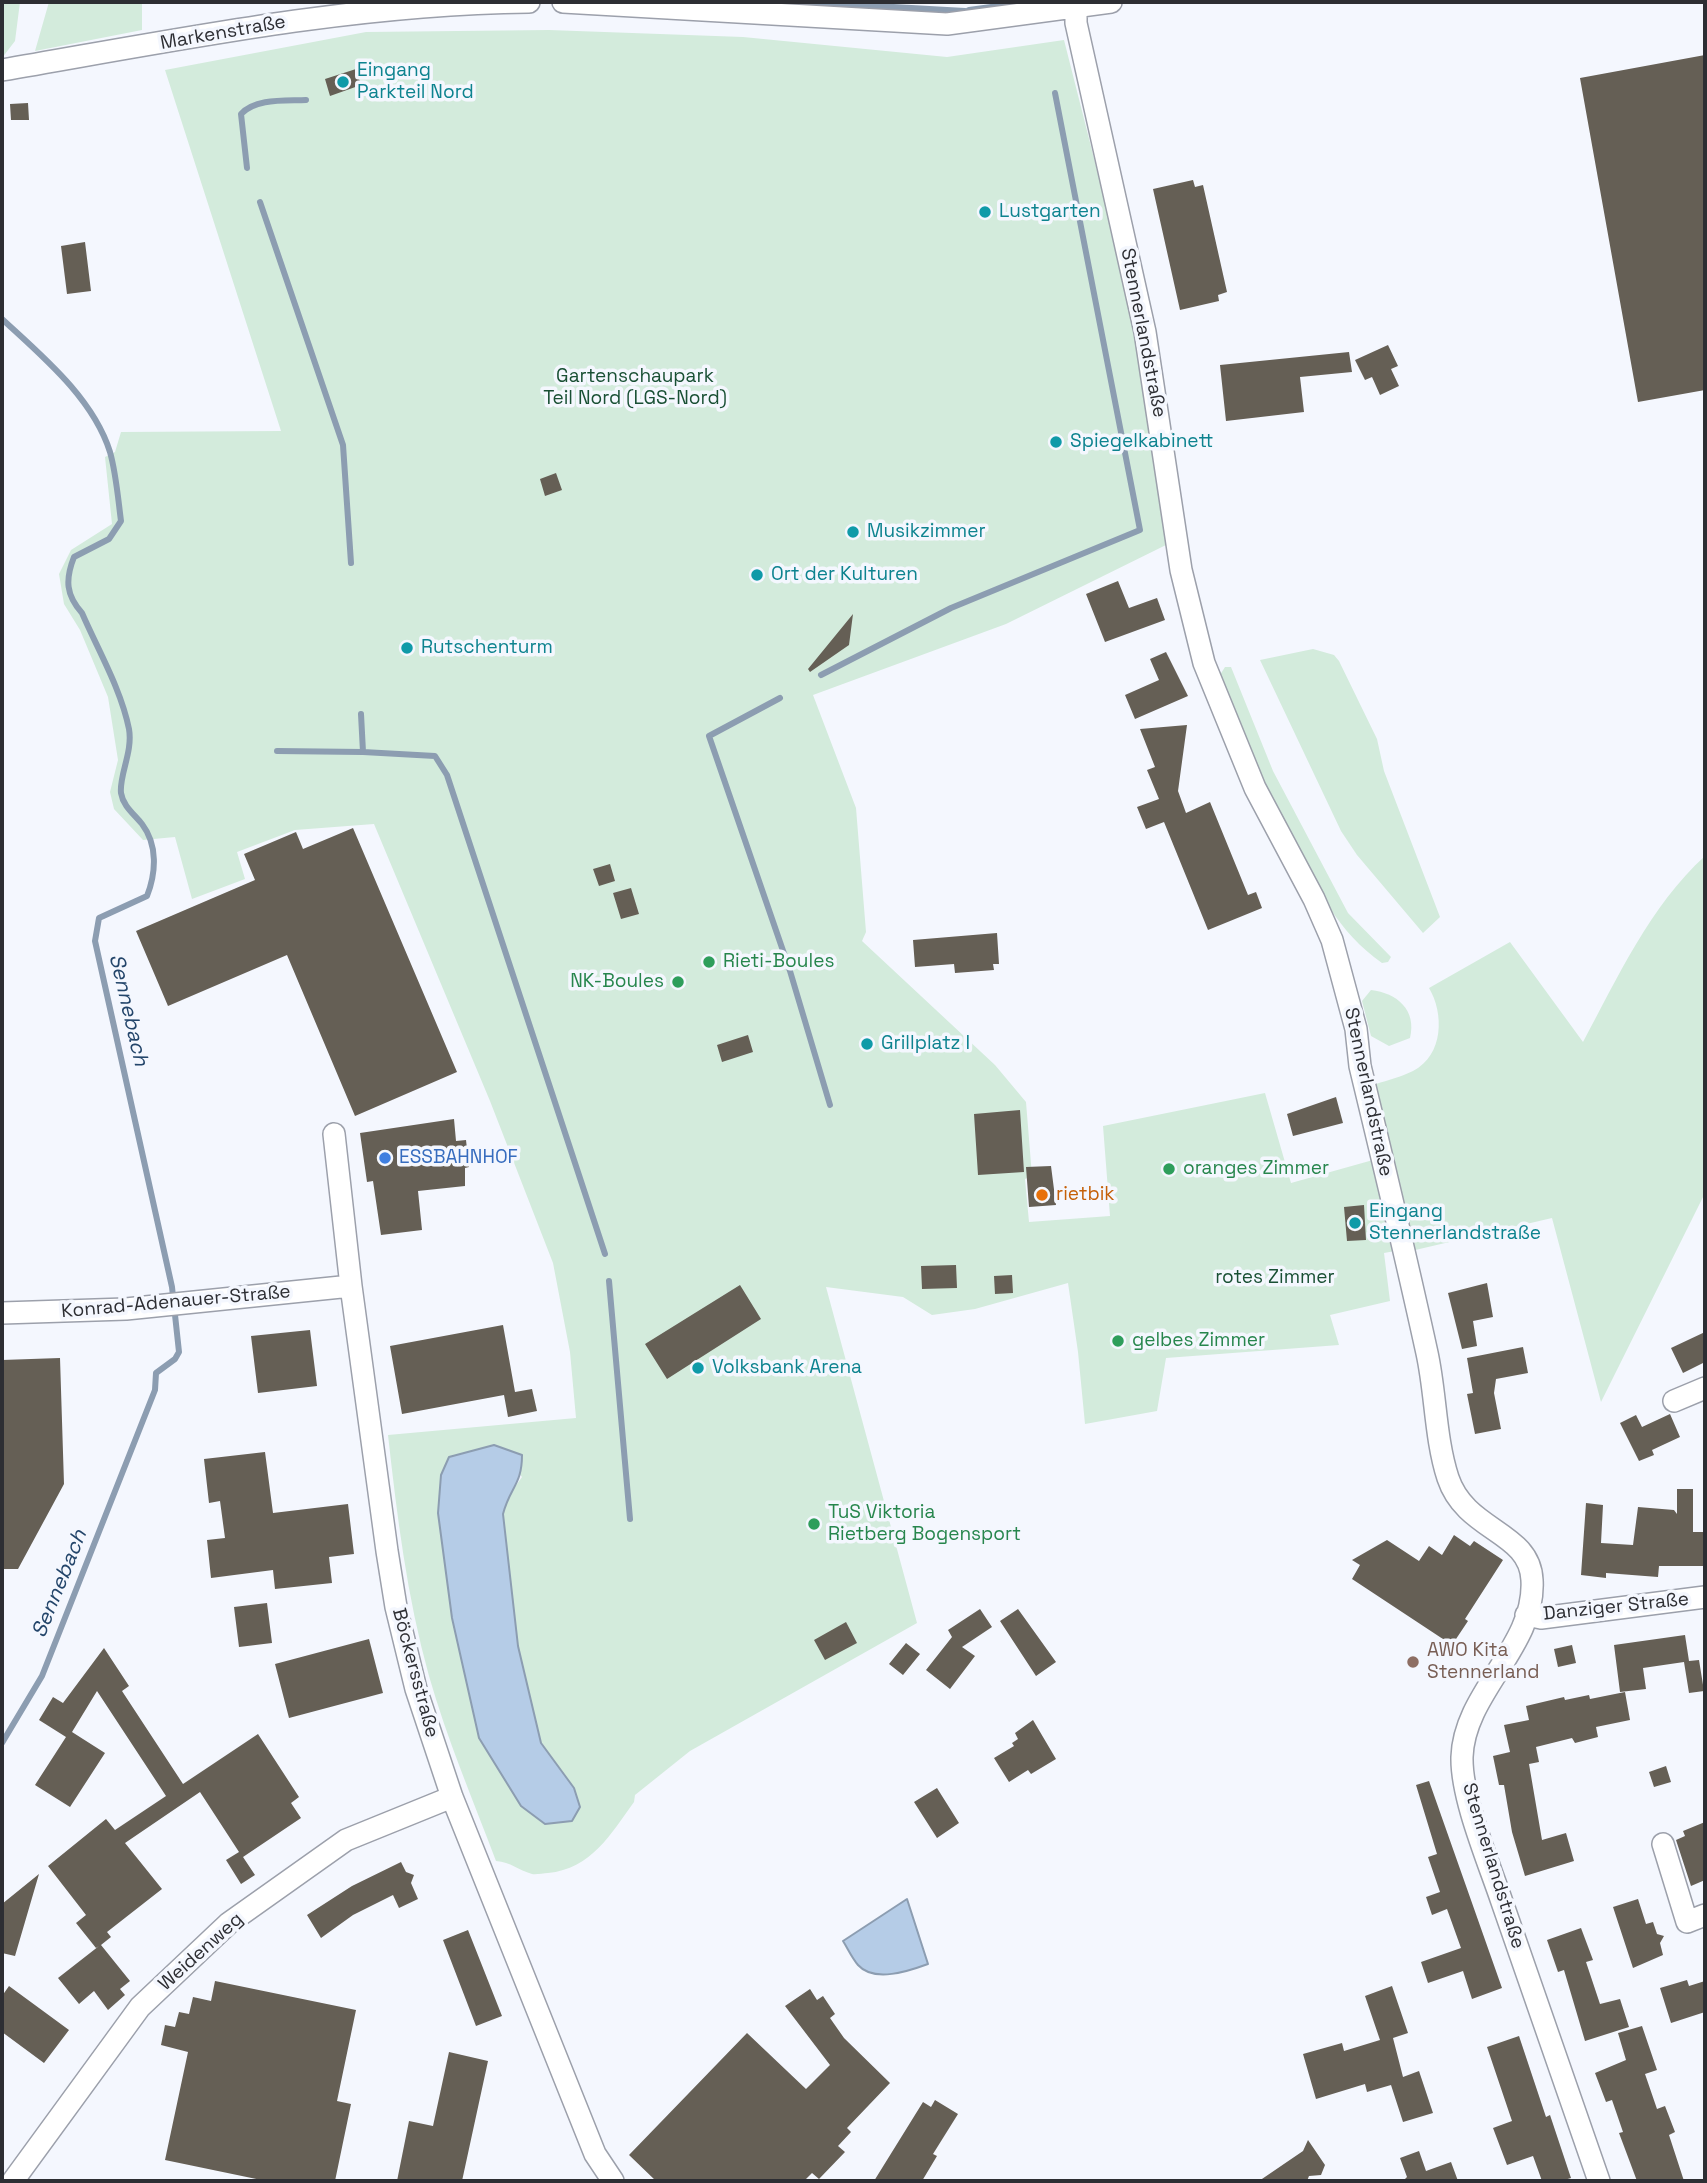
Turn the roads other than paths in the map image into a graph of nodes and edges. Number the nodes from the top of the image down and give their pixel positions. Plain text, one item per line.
1 (529, 2) edge
2 (562, 2) edge
3 (1111, 2) edge
4 (1076, 7) junction
5 (2, 70) edge
6 (334, 1133) dead end
7 (351, 1286) junction
8 (2, 1313) edge
9 (1705, 1388) edge
10 (1674, 1401) dead end
11 (1705, 1597) edge
12 (1526, 1615) junction
13 (453, 1797) junction
14 (1663, 1844) dead end
15 (1705, 1915) edge
16 (13, 2181) edge
17 (613, 2181) edge
18 (1599, 2181) edge

1 - 5 street, Markenstraße
2 - 4 street
3 - 4 street
4 - 12 street, Stennerlandstraße
6 - 7 street, Böckersstraße
7 - 8 street, Konrad-Adenauer-Straße
7 - 13 street, Böckersstraße
9 - 10 street
11 - 12 street, Danziger Straße
12 - 18 street, Stennerlandstraße
13 - 16 street, Weidenweg
13 - 17 street, Böckersstraße
14 - 15 street

